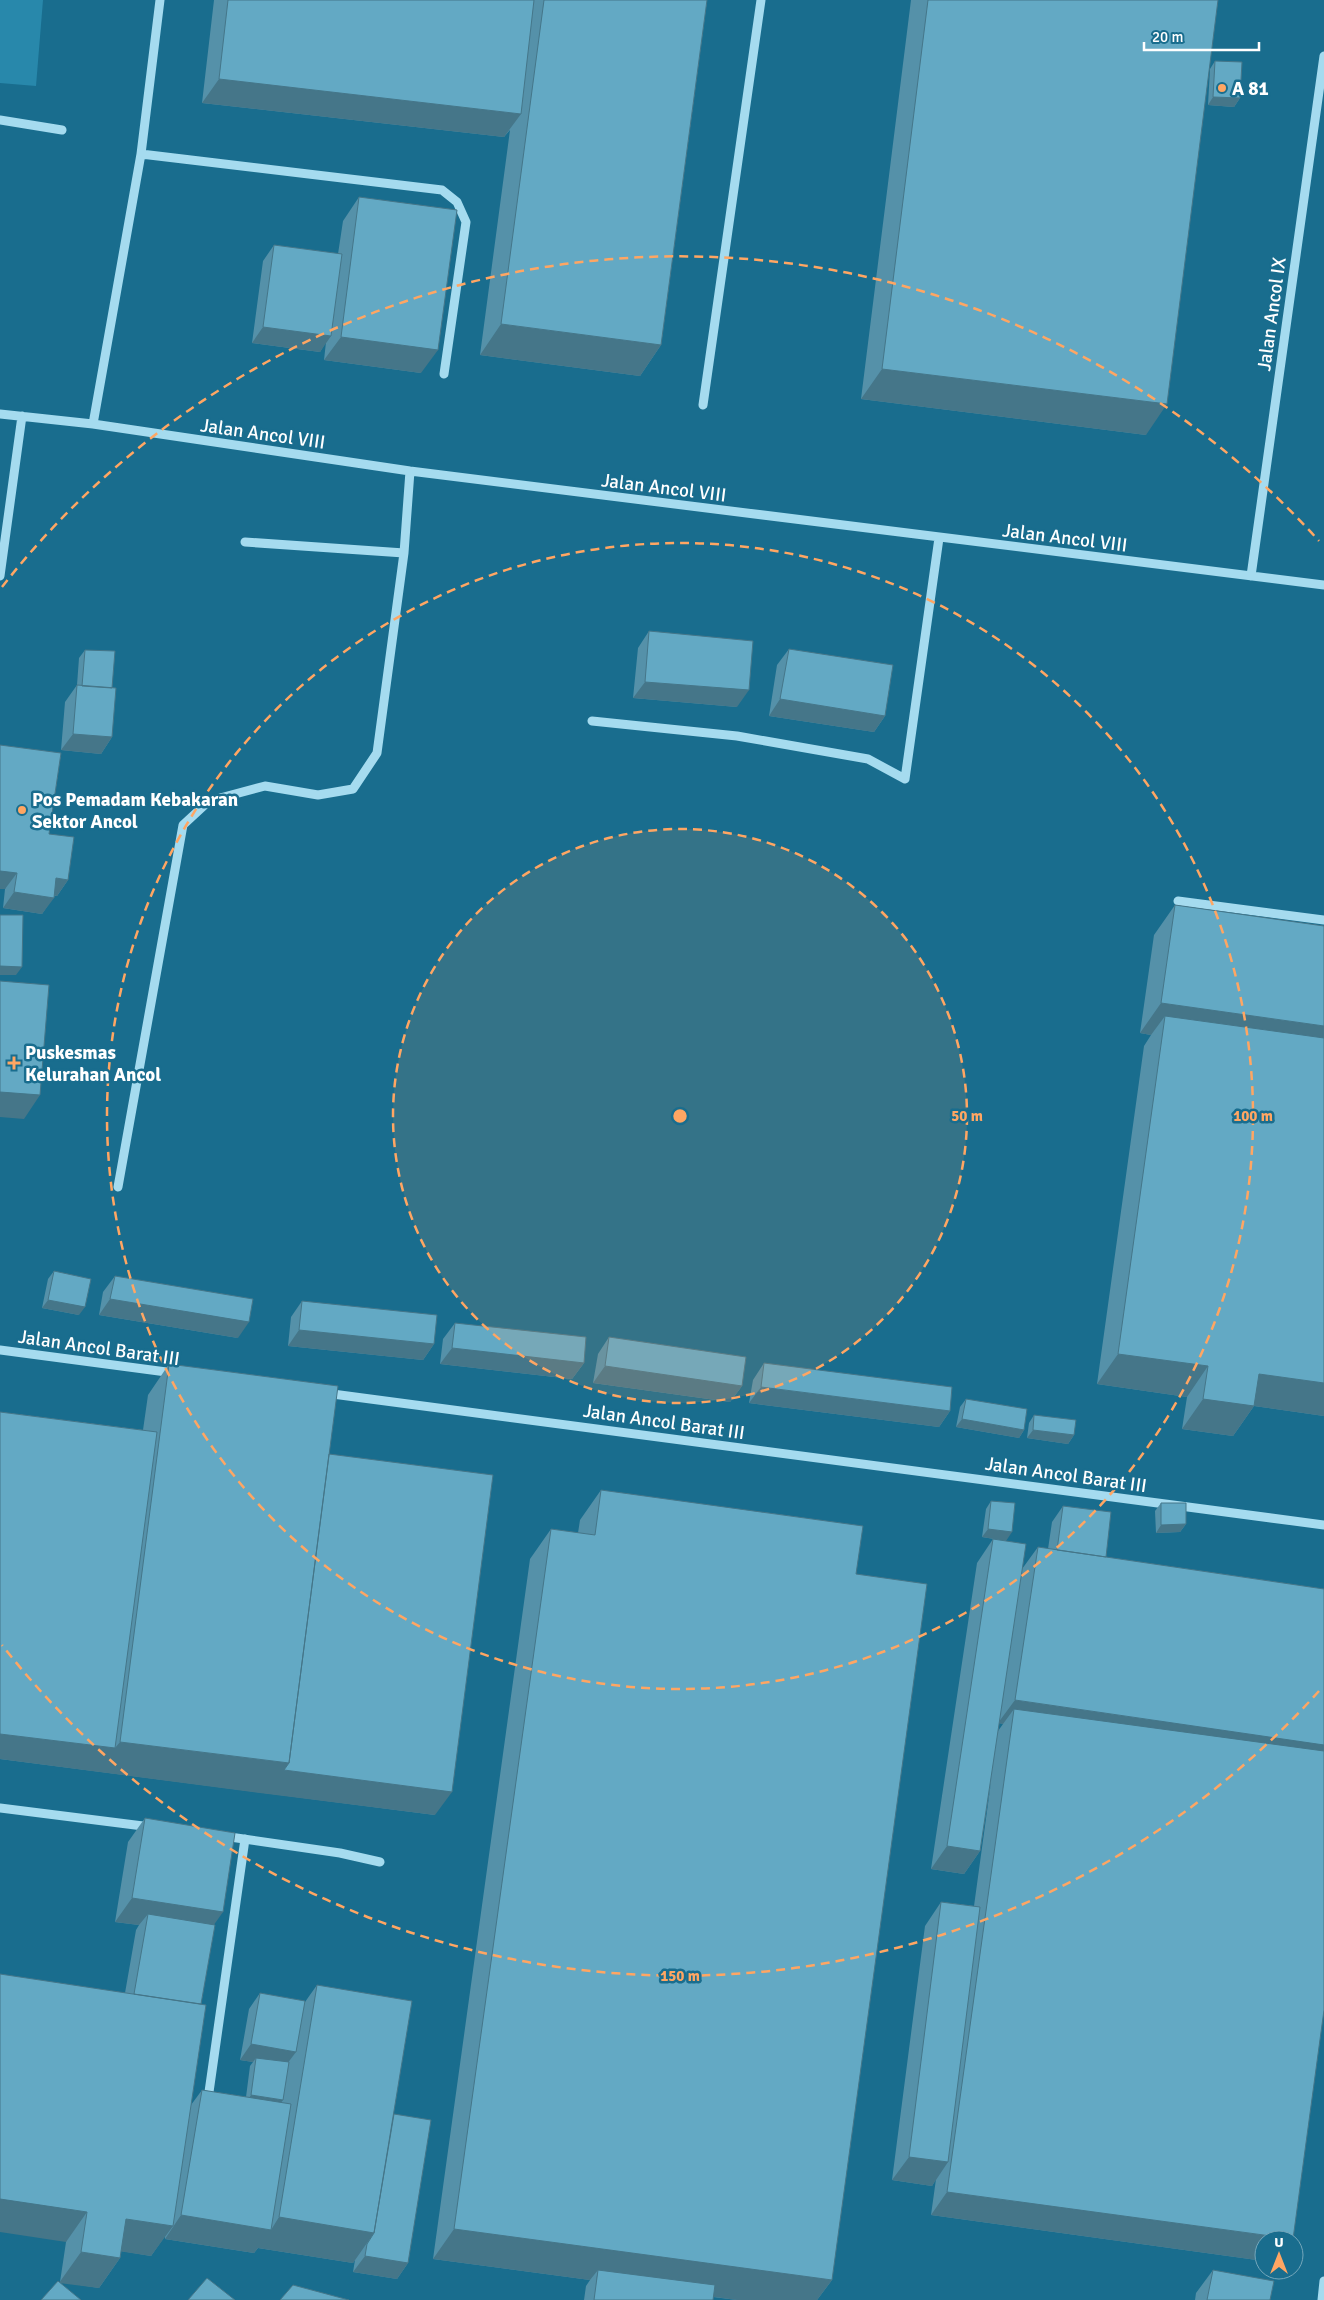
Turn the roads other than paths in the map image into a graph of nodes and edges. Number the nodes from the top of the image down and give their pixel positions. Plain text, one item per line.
1 (160, 0) edge
2 (761, 0) edge
3 (1324, 56) edge
4 (0, 120) edge
5 (62, 130) dead end
6 (141, 154) junction
7 (444, 374) dead end
8 (703, 406) dead end
9 (0, 414) edge
10 (22, 416) junction
11 (93, 424) junction
12 (410, 471) junction
13 (939, 538) junction
14 (245, 542) dead end
15 (404, 553) junction
16 (0, 576) edge
17 (1251, 576) junction
18 (1324, 585) edge
19 (592, 721) dead end
20 (1178, 901) dead end
21 (1324, 920) edge
22 (118, 1187) dead end
23 (0, 1350) edge
24 (188, 1375) edge
25 (316, 1392) edge
26 (1324, 1525) edge
27 (0, 1808) edge
28 (157, 1828) edge
29 (216, 1835) edge
30 (245, 1839) junction
31 (380, 1862) dead end
32 (208, 2099) edge
33 (1324, 2281) edge
34 (1322, 2300) edge

1 - 6 street
2 - 8 street
3 - 17 street, Jalan Ancol IX
4 - 5 street
6 - 7 street
6 - 11 street
9 - 10 street, Jalan Ancol VIII
10 - 11 street, Jalan Ancol VIII
10 - 16 street
11 - 12 street, Jalan Ancol VIII
12 - 13 street, Jalan Ancol VIII
12 - 15 street
13 - 17 street, Jalan Ancol VIII
13 - 19 street
14 - 15 street
15 - 22 street
17 - 18 street, Jalan Ancol VIII
20 - 21 street
23 - 24 street, Jalan Ancol Barat III
25 - 26 street, Jalan Ancol Barat III
27 - 28 street
29 - 30 street
30 - 31 street
30 - 32 street
33 - 34 street

